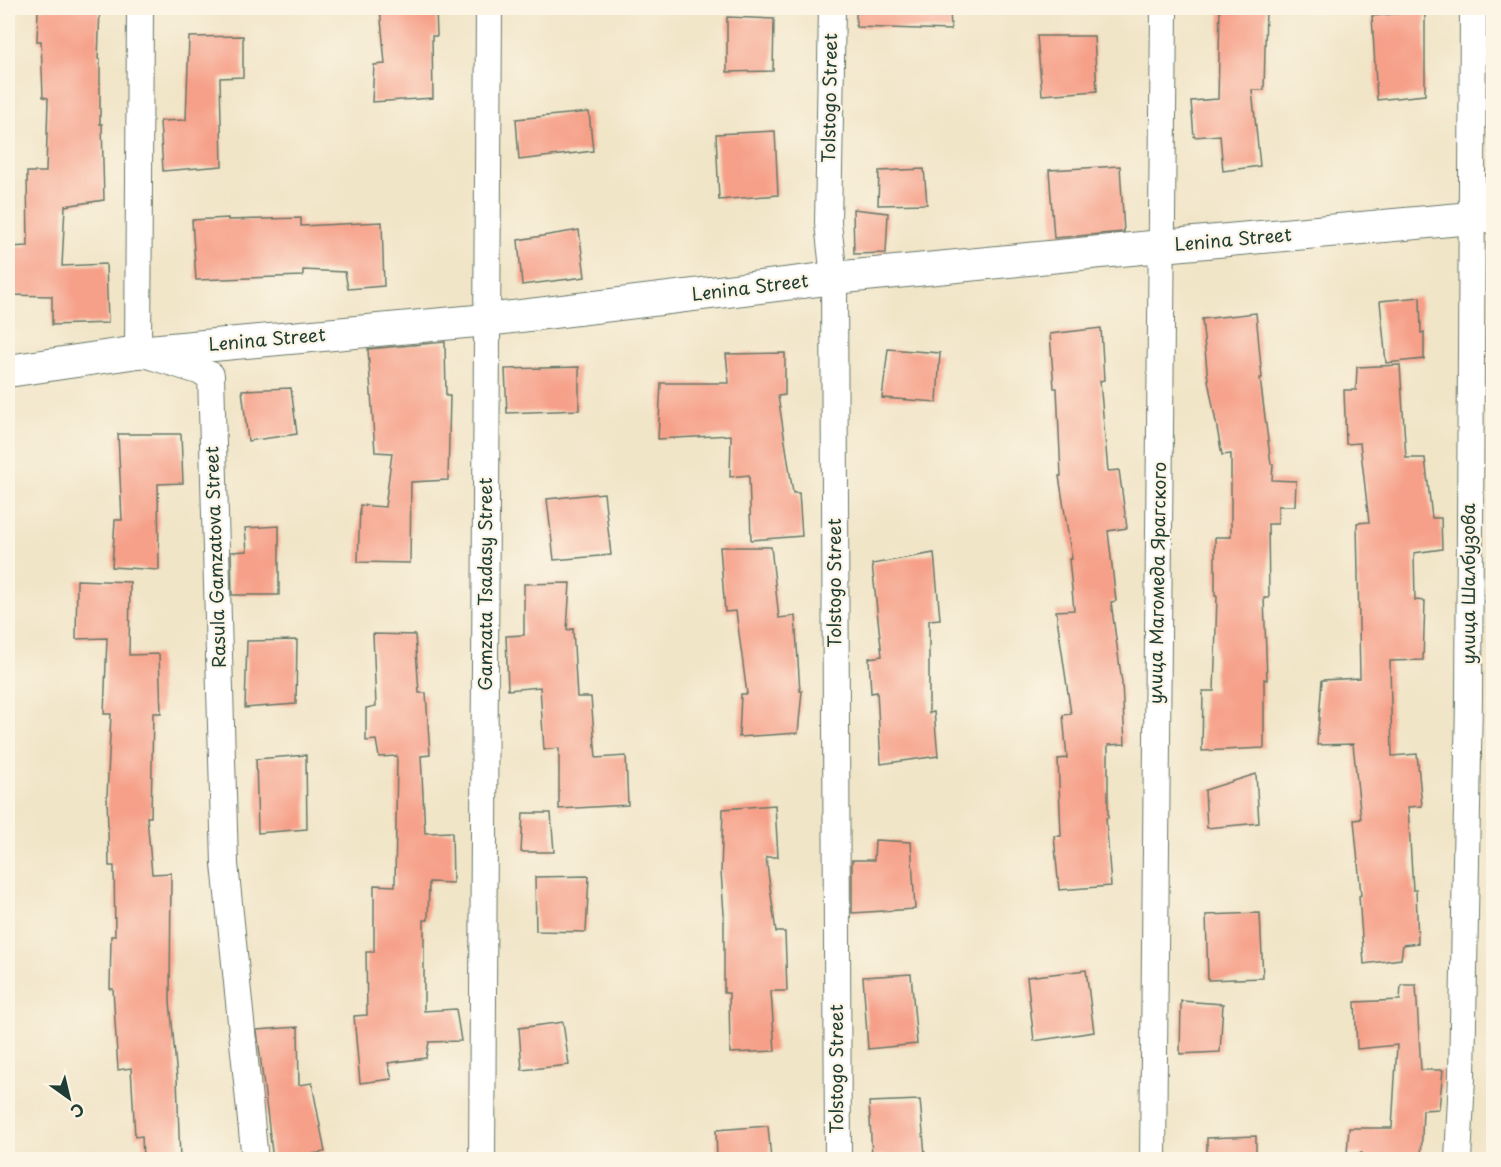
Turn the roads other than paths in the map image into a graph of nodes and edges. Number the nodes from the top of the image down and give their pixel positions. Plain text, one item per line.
1 (140, 8) edge
2 (489, 8) edge
3 (832, 8) edge
4 (1164, 8) edge
5 (1473, 8) edge
6 (1483, 218) edge
7 (1162, 246) junction
8 (834, 278) junction
9 (487, 320) junction
10 (138, 352) junction
11 (8, 371) edge
12 (255, 1160) edge
13 (482, 1160) edge
14 (838, 1160) edge
15 (1153, 1160) edge
16 (1458, 1160) edge

1 - 10 street
2 - 9 street, Gamzata Tsadasy Street
3 - 8 street, Tolstogo Street
4 - 7 street, улица Магомеда Ярагского
5 - 6 street, улица Шалбузова
6 - 7 street, Lenina Street
6 - 16 street, улица Шалбузова
7 - 8 street, Lenina Street
7 - 15 street, улица Магомеда Ярагского
8 - 9 street, Lenina Street
8 - 14 street, Tolstogo Street
9 - 10 street, Lenina Street
9 - 13 street, Gamzata Tsadasy Street
10 - 11 street, Lenina Street
10 - 12 street, Rasula Gamzatova Street

